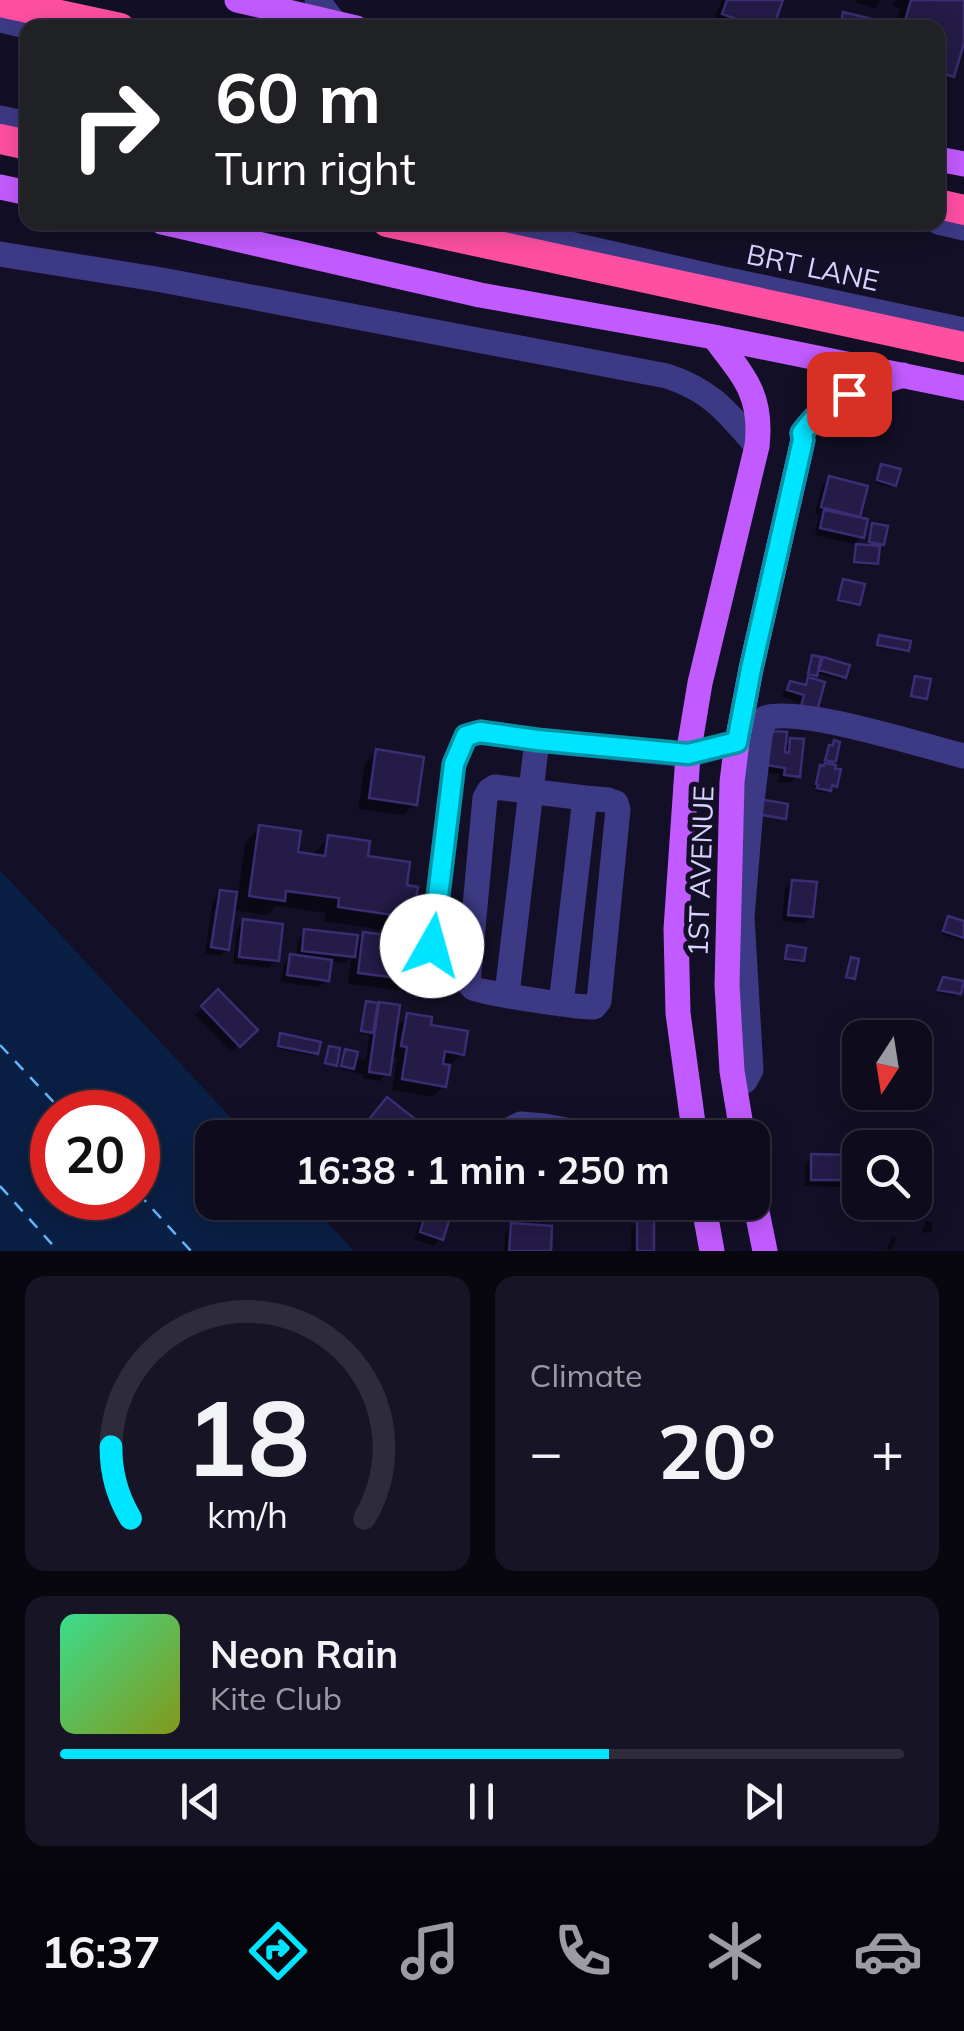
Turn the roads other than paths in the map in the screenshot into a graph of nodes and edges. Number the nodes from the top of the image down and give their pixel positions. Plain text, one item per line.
1 (237, 0) edge
2 (317, 0) edge
3 (0, 2) edge
4 (83, 20) edge
5 (323, 20) edge
6 (339, 20) edge
7 (197, 230) edge
8 (424, 230) edge
9 (509, 230) edge
10 (0, 254) edge
11 (964, 330) edge
12 (714, 336) junction
13 (964, 347) edge
14 (903, 376) junction
15 (964, 388) edge
16 (756, 446) junction
17 (537, 740) junction
18 (737, 742) junction
19 (688, 754) junction
20 (964, 756) edge
21 (530, 790) junction
22 (585, 798) junction
23 (427, 986) dead end
24 (507, 994) junction
25 (561, 1004) junction
26 (732, 1071) junction
27 (692, 1120) edge
28 (740, 1120) edge
29 (706, 1220) edge
30 (759, 1220) edge
31 (712, 1251) edge
32 (765, 1251) edge

1 - 5 main road
2 - 6 street
3 - 4 highway
7 - 12 main road
8 - 13 highway
9 - 11 street, BRT LANE
10 - 16 street
12 - 14 main road
12 - 16 main road, 1ST AVENUE
14 - 15 main road
14 - 18 main road, 1ST AVENUE
16 - 19 main road, 1ST AVENUE
17 - 19 street
17 - 21 street
17 - 23 street
18 - 19 street
18 - 26 main road, 1ST AVENUE
19 - 27 main road, 1ST AVENUE
20 - 26 street
21 - 22 street
21 - 24 street
21 - 24 street
22 - 25 street
22 - 25 street
24 - 25 street
26 - 28 main road, 1ST AVENUE
29 - 31 main road
30 - 32 main road

